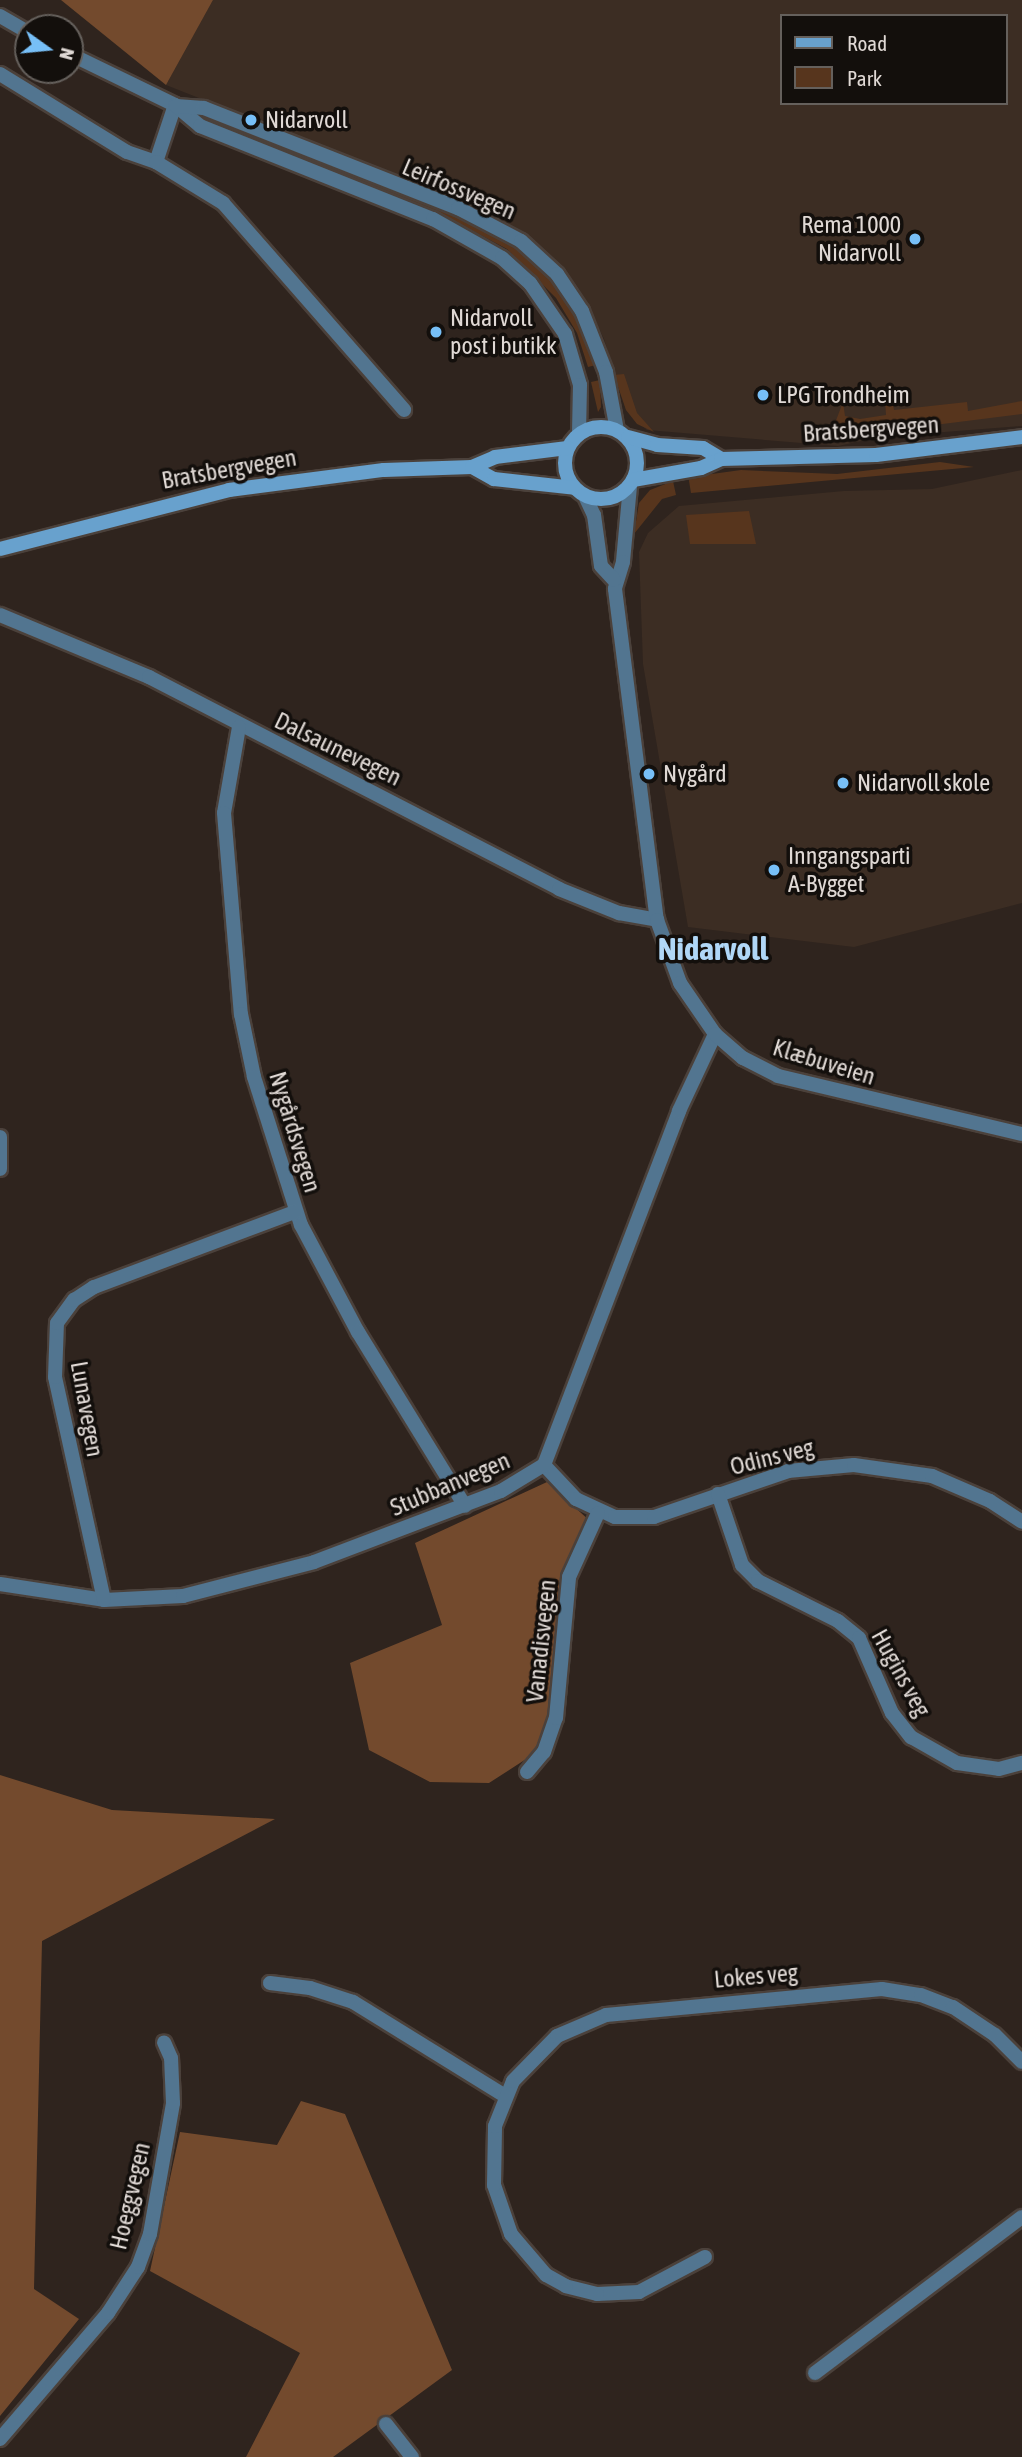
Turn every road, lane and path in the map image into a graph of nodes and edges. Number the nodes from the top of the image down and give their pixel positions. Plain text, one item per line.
1 (84, 61) edge
2 (0, 74) edge
3 (175, 105) junction
4 (156, 162) junction
5 (404, 410) dead end
6 (623, 433) junction
7 (579, 434) junction
8 (1022, 437) edge
9 (568, 448) junction
10 (722, 459) junction
11 (472, 467) junction
12 (631, 483) junction
13 (580, 492) junction
14 (0, 549) edge
15 (614, 580) junction
16 (0, 615) edge
17 (239, 727) junction
18 (657, 920) junction
19 (715, 1034) junction
20 (1022, 1133) edge
21 (0, 1137) edge
22 (0, 1169) edge
23 (295, 1212) junction
24 (544, 1465) junction
25 (718, 1494) junction
26 (465, 1506) junction
27 (598, 1513) junction
28 (1022, 1522) edge
29 (0, 1584) edge
30 (104, 1600) junction
31 (1022, 1763) edge
32 (527, 1772) dead end
33 (270, 1983) dead end
34 (164, 2042) dead end
35 (1022, 2062) edge
36 (505, 2096) junction
37 (1022, 2217) edge
38 (705, 2257) dead end
39 (815, 2373) dead end
40 (386, 2424) dead end
41 (0, 2439) edge
42 (412, 2457) edge

1 - 3 street, Leirfossvegen
2 - 4 street
3 - 4 street
3 - 6 street, Leirfossvegen
3 - 7 street, Leirfossvegen
4 - 5 street
6 - 7 main road
6 - 10 main road, Bratsbergvegen
6 - 12 main road
7 - 9 main road
8 - 10 main road, Bratsbergvegen
9 - 11 main road, Bratsbergvegen
9 - 13 main road
10 - 12 main road, Bratsbergvegen
11 - 13 main road, Bratsbergvegen
11 - 14 main road, Bratsbergvegen
12 - 13 main road
12 - 15 street, Klæbuveien
13 - 15 street, Klæbuveien
15 - 18 street, Klæbuveien
16 - 17 street, Dalsaunevegen
17 - 18 street, Dalsaunevegen
17 - 23 street, Nygårdsvegen
18 - 19 street, Klæbuveien
19 - 20 street, Klæbuveien
19 - 24 street, Stubbanvegen
21 - 22 street
23 - 26 street, Nygårdsvegen
23 - 30 street, Lunavegen
24 - 26 street, Stubbanvegen
24 - 27 street
25 - 27 street, Odins veg
25 - 28 street, Odins veg
25 - 31 street, Hugins veg
26 - 30 street, Stubbanvegen
27 - 32 street, Vanadisvegen
29 - 30 street, Stubbanvegen
33 - 36 street
34 - 41 street, Hoeggvegen
35 - 36 street, Lokes veg
36 - 38 street, Lokes veg
37 - 39 street
40 - 42 street

